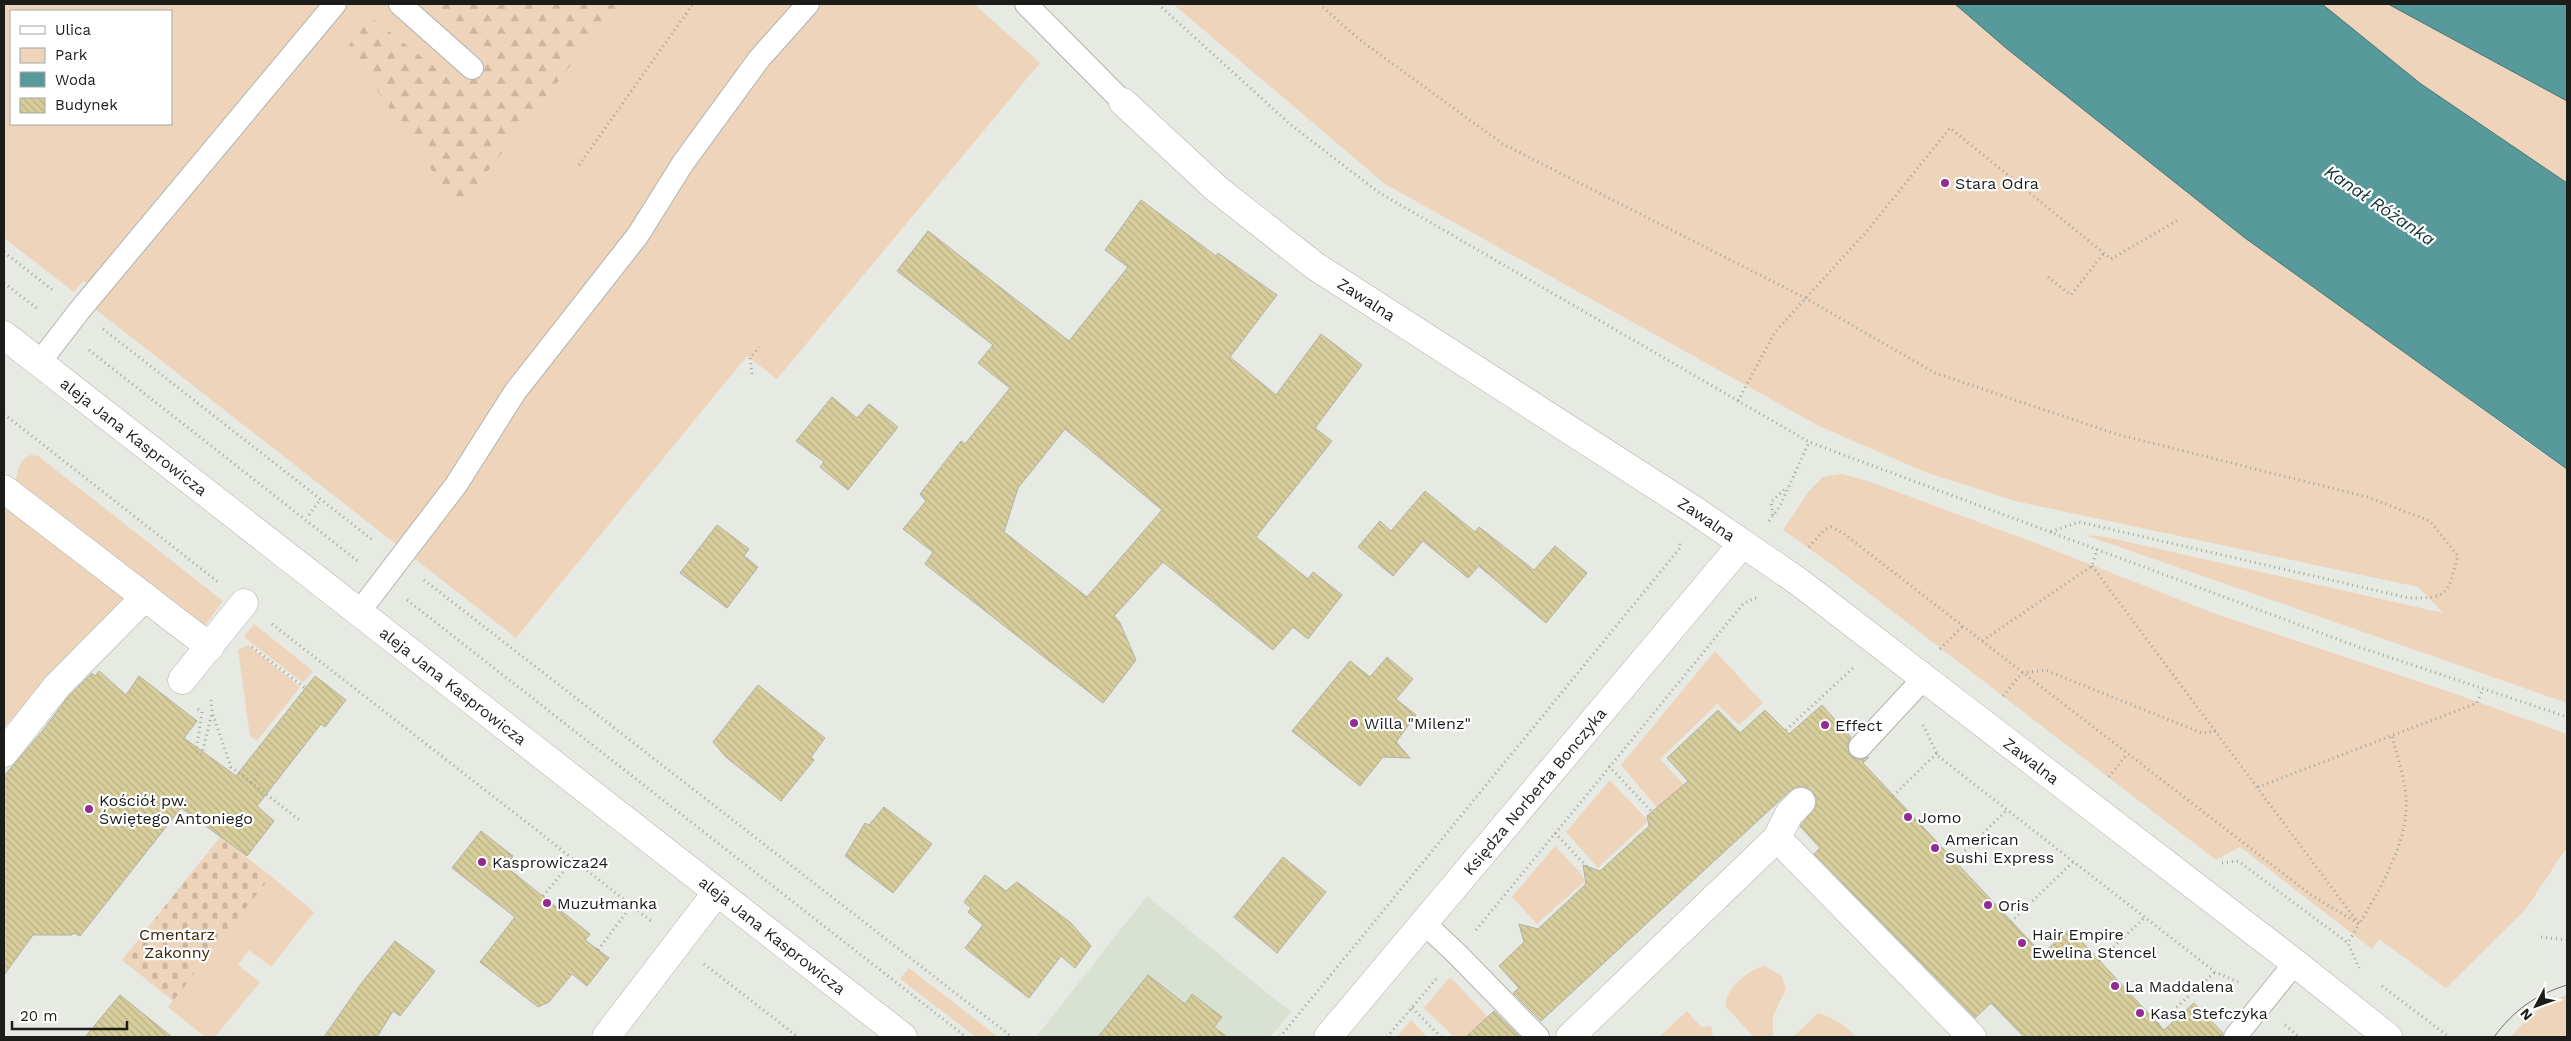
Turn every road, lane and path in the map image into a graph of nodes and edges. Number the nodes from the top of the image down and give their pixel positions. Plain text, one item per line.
1 (335, 4) edge
2 (400, 4) edge
3 (693, 4) edge
4 (808, 4) edge
5 (1026, 4) edge
6 (1158, 4) edge
7 (1319, 4) edge
8 (472, 68) dead end
9 (1123, 102) joint
10 (579, 165) dead end
11 (2178, 220) dead end
12 (4, 252) edge
13 (2103, 254) junction
14 (2048, 277) dead end
15 (4, 283) edge
16 (1807, 299) junction
17 (79, 311) junction
18 (45, 316) dead end
19 (4, 335) edge
20 (83, 346) dead end
21 (759, 347) dead end
22 (40, 363) junction
23 (752, 374) dead end
24 (1738, 401) junction
25 (4, 414) edge
26 (1810, 442) junction
27 (4, 489) edge
28 (321, 500) junction
29 (309, 515) dead end
30 (1774, 515) dead end
31 (2050, 532) junction
32 (1679, 540) dead end
33 (1742, 544) junction
34 (2097, 549) junction
35 (1806, 552) dead end
36 (398, 560) junction
37 (2092, 566) junction
38 (382, 580) junction
39 (145, 597) junction
40 (1756, 598) dead end
41 (244, 603) junction
42 (360, 612) junction
43 (1962, 627) junction
44 (218, 637) junction
45 (1982, 641) junction
46 (1938, 652) dead end
47 (1853, 668) dead end
48 (2022, 673) junction
49 (1925, 677) junction
50 (182, 680) dead end
51 (305, 688) dead end
52 (2483, 689) junction
53 (2000, 701) dead end
54 (202, 712) dead end
55 (212, 712) junction
56 (2567, 717) edge
57 (1917, 720) dead end
58 (1786, 730) dead end
59 (2216, 731) junction
60 (2392, 736) junction
61 (1860, 746) dead end
62 (4, 753) edge
63 (1937, 753) junction
64 (2128, 754) junction
65 (1609, 766) junction
66 (259, 773) dead end
67 (2105, 782) dead end
68 (251, 783) junction
69 (2258, 787) junction
70 (1893, 796) dead end
71 (1802, 802) dead end
72 (2007, 810) junction
73 (1652, 812) dead end
74 (302, 822) dead end
75 (1555, 833) junction
76 (1777, 838) junction
77 (574, 859) junction
78 (1954, 861) dead end
79 (2073, 862) junction
80 (1590, 870) dead end
81 (717, 892) junction
82 (544, 896) dead end
83 (632, 905) junction
84 (2144, 918) junction
85 (1422, 922) junction
86 (2011, 922) dead end
87 (2358, 924) junction
88 (1474, 933) dead end
89 (2541, 936) dead end
90 (2567, 940) edge
91 (679, 943) junction
92 (2348, 943) dead end
93 (598, 950) dead end
94 (2099, 961) dead end
95 (2295, 963) junction
96 (1442, 972) dead end
97 (2215, 972) junction
98 (2385, 988) dead end
99 (2267, 998) junction
100 (1412, 1008) junction
101 (2158, 1024) dead end
102 (606, 1037) edge
103 (798, 1037) edge
104 (903, 1037) edge
105 (966, 1037) edge
106 (1012, 1037) edge
107 (1280, 1037) edge
108 (1328, 1037) edge
109 (1387, 1037) edge
110 (1440, 1037) edge
111 (1538, 1037) edge
112 (1570, 1037) edge
113 (1972, 1037) edge
114 (2235, 1037) edge
115 (2299, 1037) edge
116 (2388, 1037) edge
117 (2449, 1037) edge

1 - 17 lane
2 - 8 lane
3 - 10 path
4 - 36 lane
5 - 9 lane, Zawalna
6 - 24 path
7 - 16 path
9 - 33 street, Zawalna
11 - 13 path
12 - 17 path
13 - 14 path
13 - 16 path
15 - 18 path
16 - 24 path
16 - 31 path
17 - 22 lane
17 - 28 path
19 - 22 street, aleja Jana Kasprowicza
20 - 38 path
21 - 23 path
22 - 42 street, aleja Jana Kasprowicza
24 - 26 path
25 - 41 path
26 - 30 path
26 - 31 path
27 - 39 street
28 - 29 path
28 - 36 path
31 - 34 path
32 - 107 path
33 - 49 street, Zawalna
33 - 85 street, Księdza Norberta Bonczyka
34 - 37 path
34 - 52 path
35 - 43 path
36 - 38 lane
36 - 106 path
37 - 45 path
37 - 59 path
38 - 42 lane
38 - 105 path
39 - 44 street
39 - 62 street
40 - 65 path
41 - 44 street
41 - 77 path
42 - 81 street, aleja Jana Kasprowicza
43 - 45 path
43 - 46 path
44 - 50 street
44 - 51 path
44 - 55 path
45 - 48 path
47 - 58 path
48 - 53 path
48 - 59 path
48 - 64 path
49 - 61 lane
49 - 95 street, Zawalna
52 - 56 path
52 - 60 path
54 - 55 path
55 - 68 path
57 - 63 path
59 - 69 path
60 - 69 path
60 - 87 path
63 - 70 path
63 - 72 path
64 - 67 path
64 - 87 path
65 - 73 path
65 - 75 path
66 - 68 path
68 - 74 path
69 - 87 path
71 - 76 street
72 - 78 path
72 - 79 path
75 - 80 path
75 - 88 path
76 - 112 street
76 - 113 street
77 - 82 path
77 - 83 path
79 - 84 path
79 - 86 path
81 - 91 street
81 - 104 street, aleja Jana Kasprowicza
83 - 91 path
83 - 93 path
84 - 94 path
84 - 97 path
85 - 108 street, Księdza Norberta Bonczyka
85 - 111 lane
87 - 92 path
89 - 90 path
91 - 102 street
91 - 103 path
95 - 99 lane
95 - 116 street, Zawalna
96 - 100 path
97 - 99 path
97 - 101 path
98 - 117 path
99 - 114 lane
99 - 115 path
100 - 109 path
100 - 110 path

